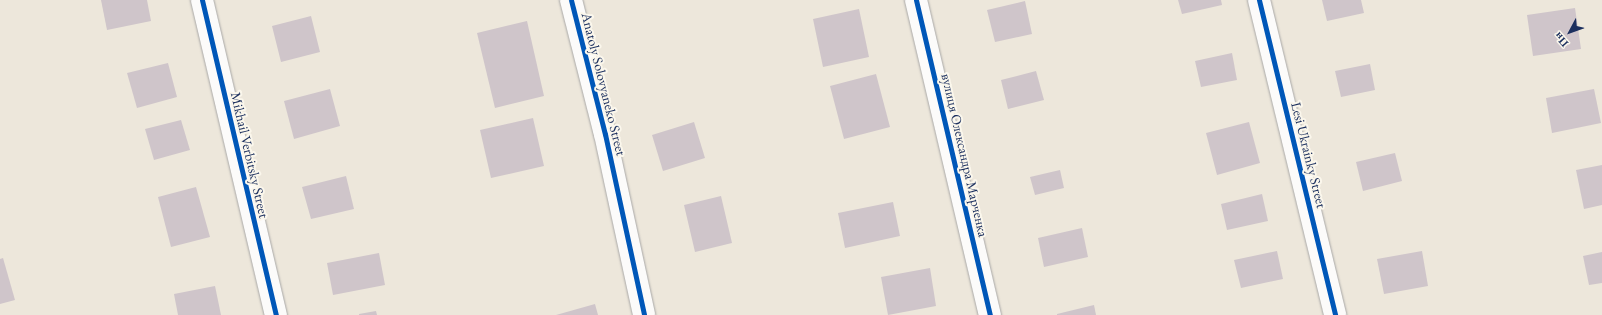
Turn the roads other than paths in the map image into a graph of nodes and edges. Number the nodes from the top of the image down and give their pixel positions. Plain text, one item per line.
1 (202, 0) edge
2 (570, 0) edge
3 (916, 0) edge
4 (1259, 0) edge
5 (276, 315) edge
6 (644, 315) edge
7 (990, 315) edge
8 (1335, 315) edge

1 - 5 street, Mikhail Verbitsky Street
2 - 6 street, Anatoly Solovyaneko Street
3 - 7 street, вулиця Олександра Марченка
4 - 8 street, Lesi Ukrainky Street

